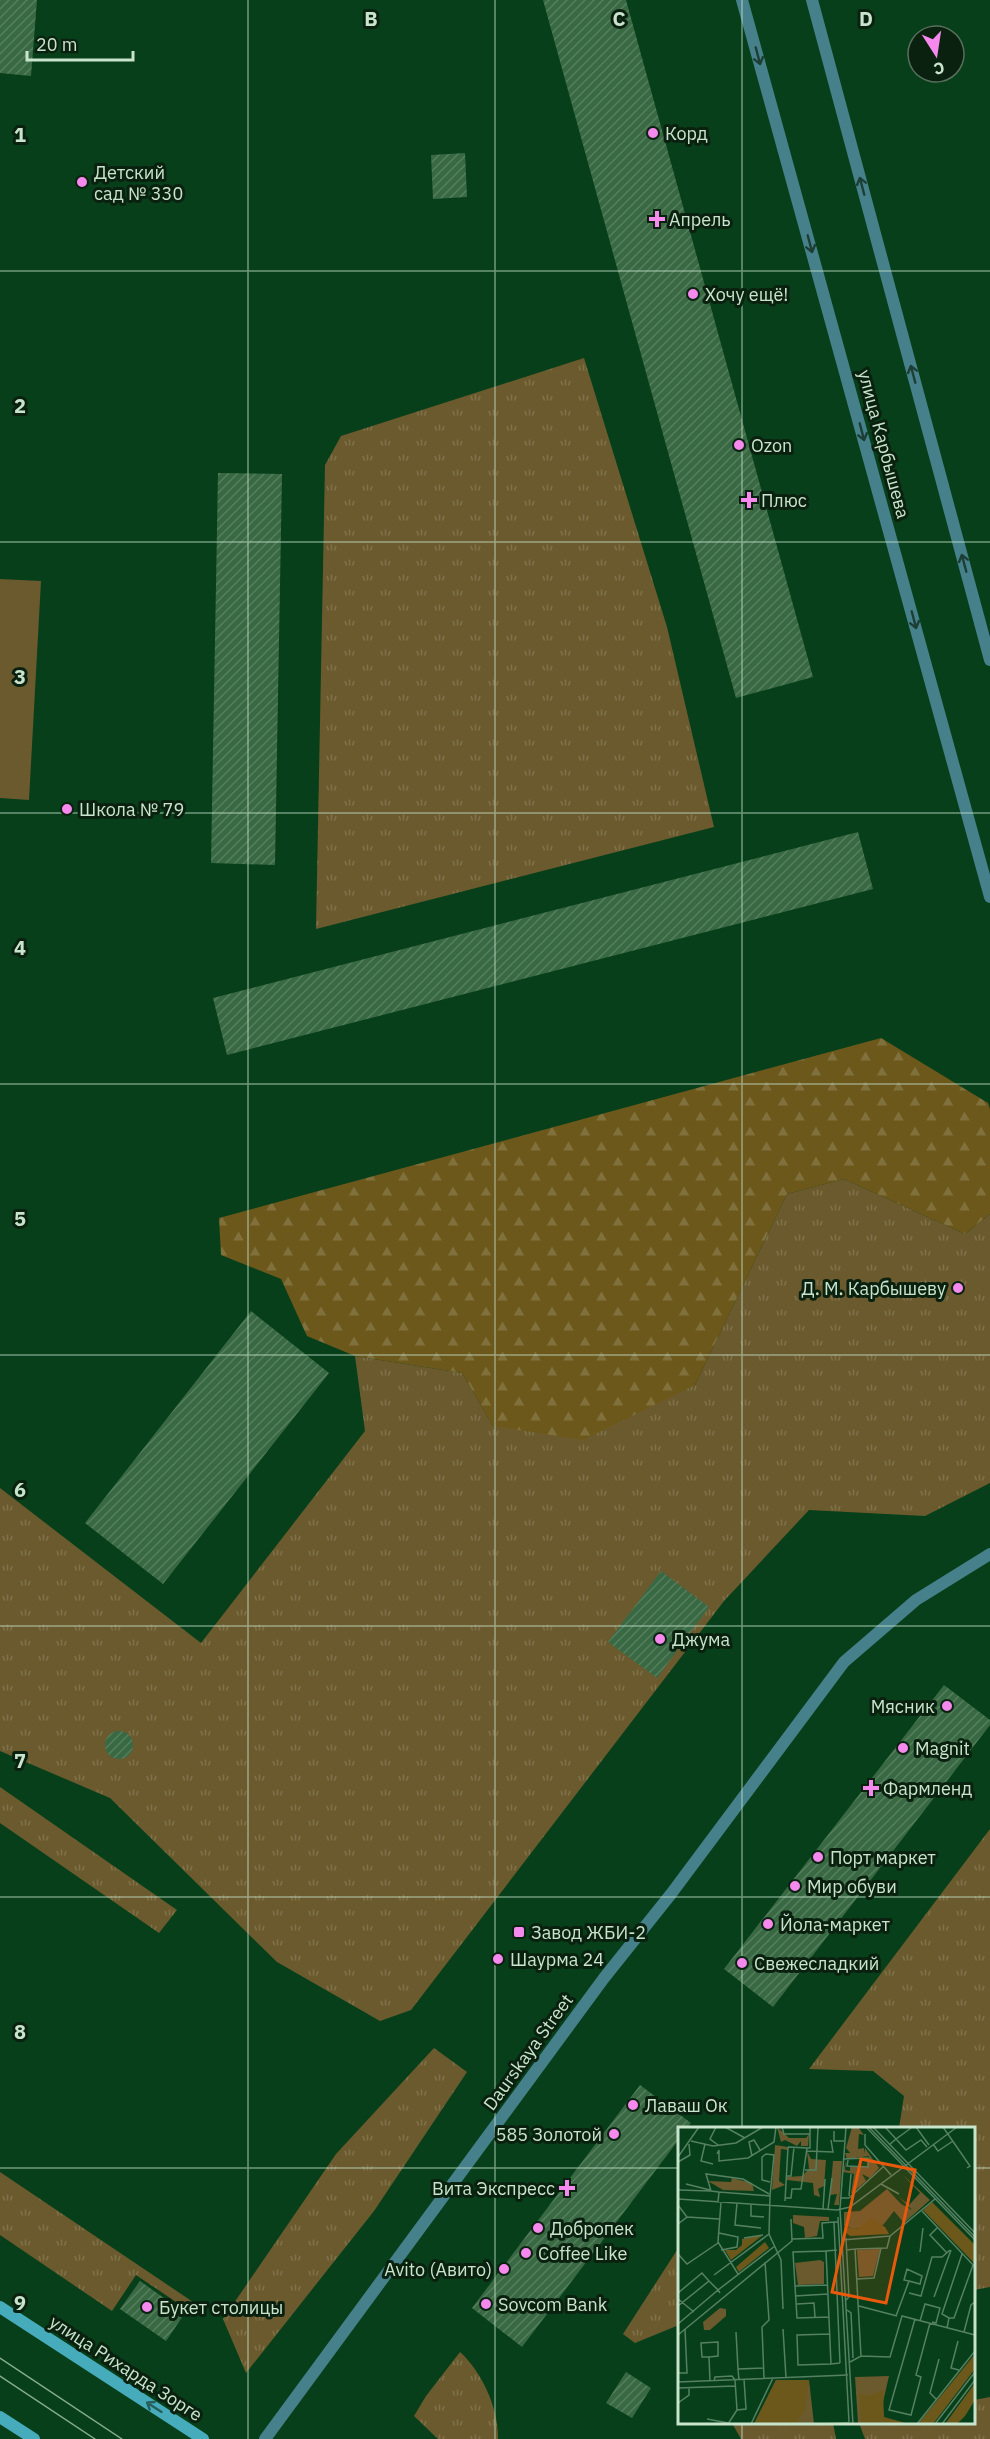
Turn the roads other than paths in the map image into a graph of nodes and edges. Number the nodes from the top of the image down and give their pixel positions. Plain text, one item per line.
1 (742, 0) edge
2 (812, 0) edge
3 (990, 660) edge
4 (990, 897) edge
5 (990, 1554) edge
6 (0, 2307) edge
7 (0, 2417) edge
8 (34, 2439) edge
9 (203, 2439) edge
10 (266, 2439) edge

1 -> 4 street, улица Карбышева
3 -> 2 street
5 - 10 street, Daurskaya Street
9 -> 6 main road, улица Рихарда Зорге
7 - 8 main road

